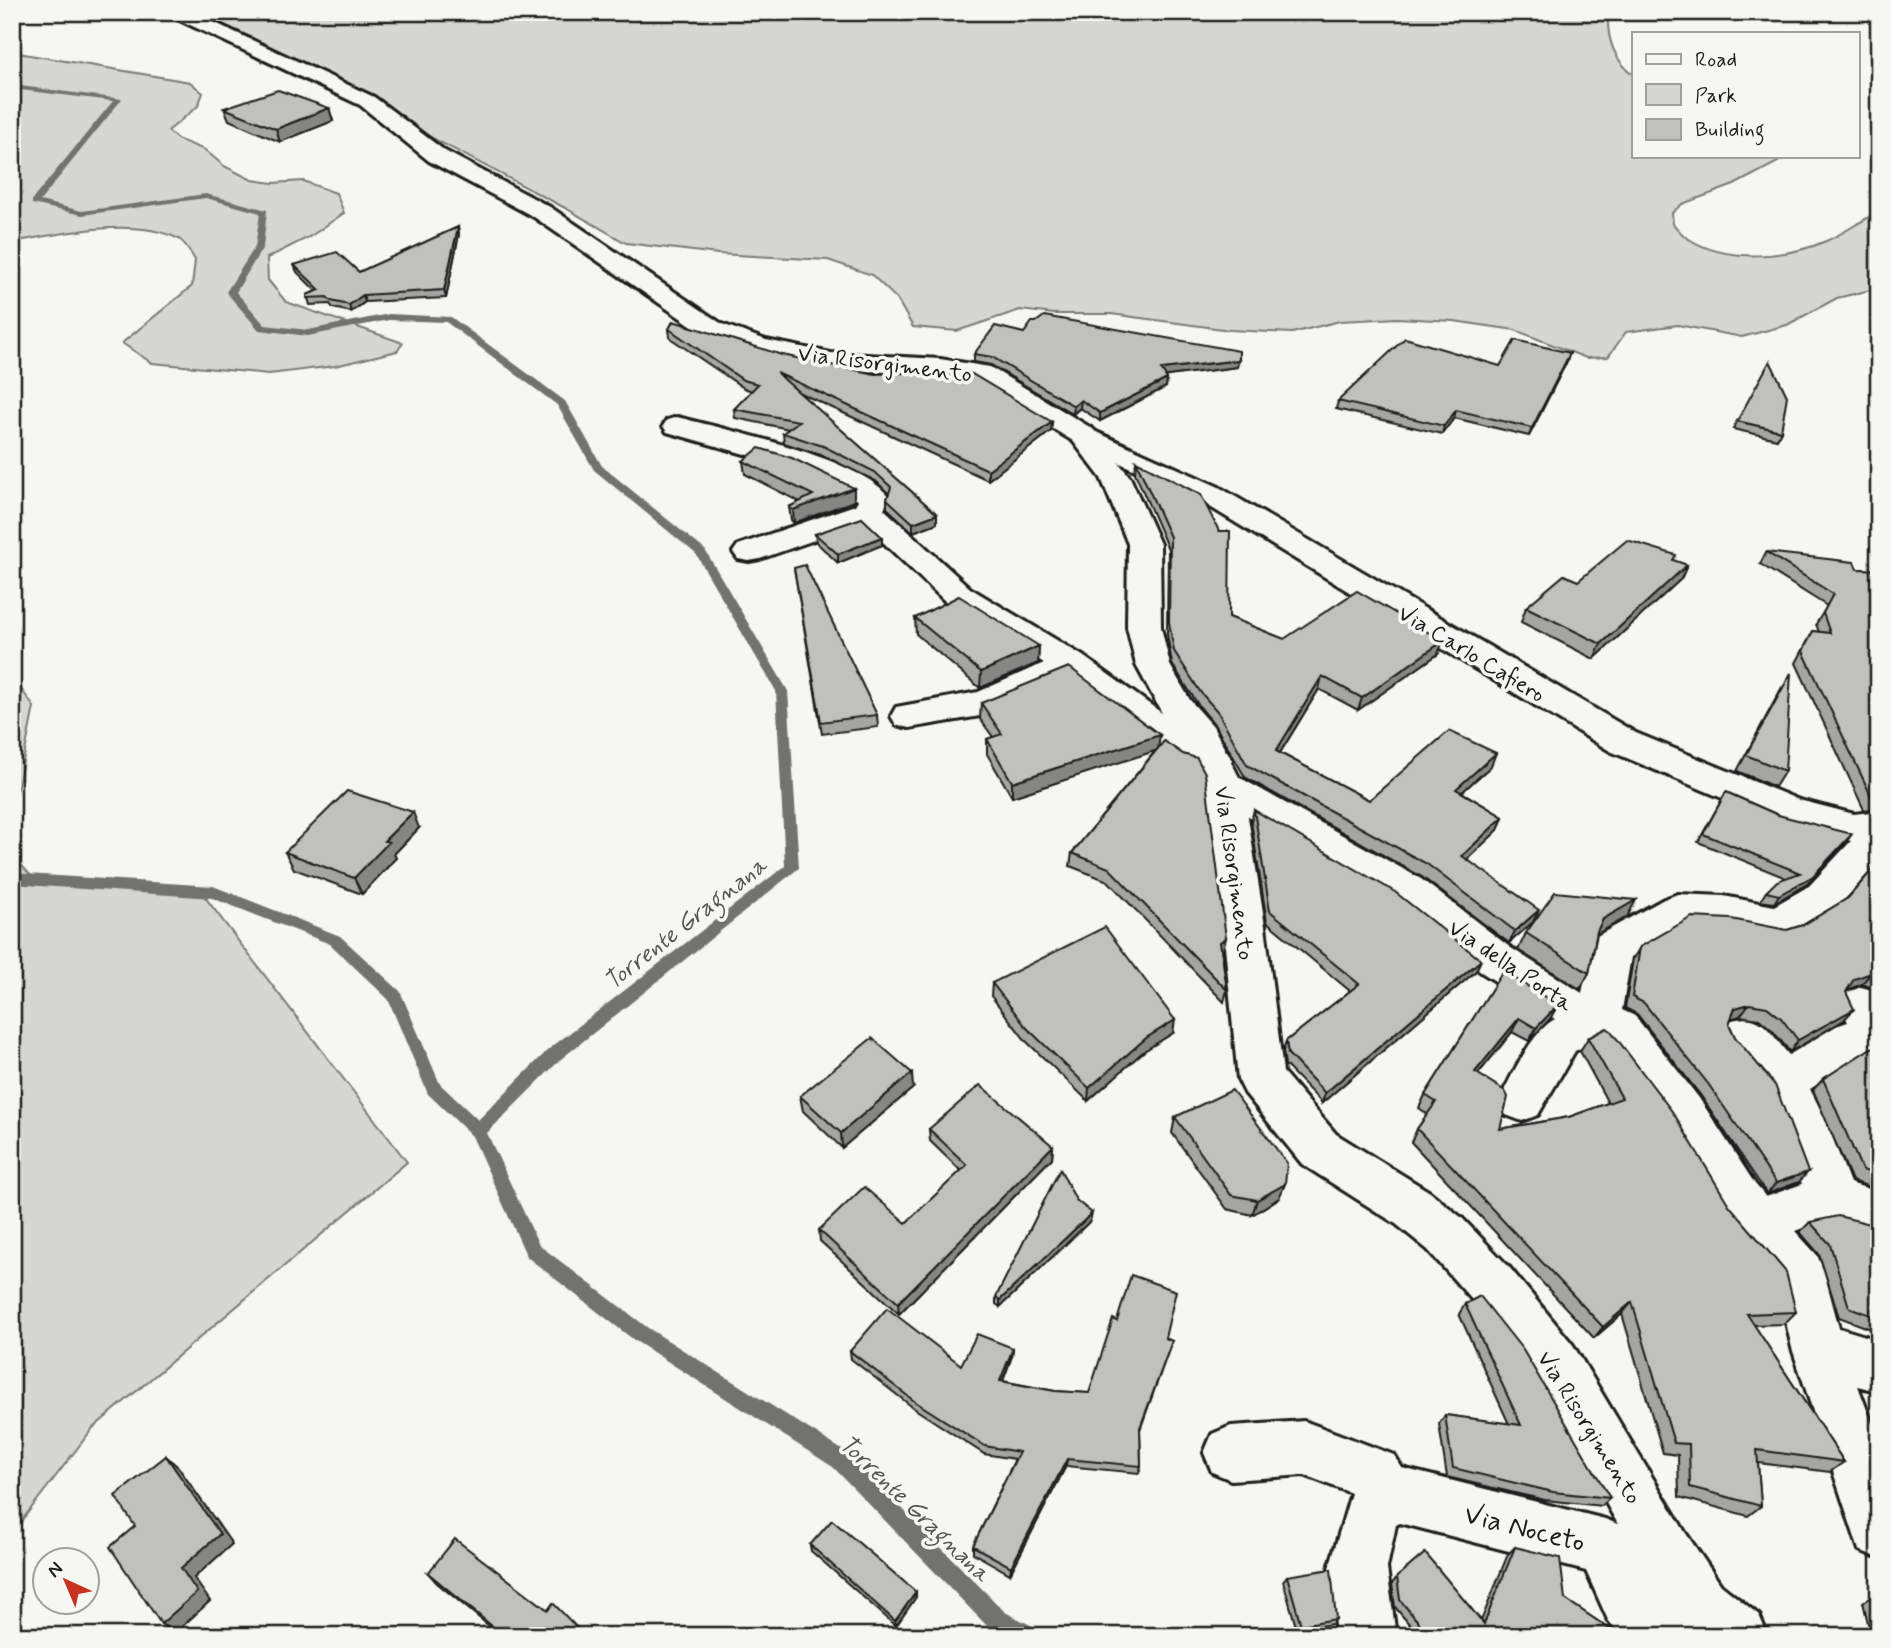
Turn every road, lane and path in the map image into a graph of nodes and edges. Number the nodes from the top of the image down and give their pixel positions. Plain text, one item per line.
1 (177, 12) edge
2 (677, 426) dead end
3 (1083, 435) junction
4 (868, 511) junction
5 (749, 552) dead end
6 (1071, 664) junction
7 (909, 716) dead end
8 (1219, 772) junction
9 (1878, 832) edge
10 (1879, 1010) edge
11 (1599, 1019) junction
12 (1879, 1033) edge
13 (1745, 1034) dead end
14 (1879, 1038) edge
15 (1784, 1082) junction
16 (1522, 1101) dead end
17 (1832, 1200) junction
18 (1879, 1214) edge
19 (1758, 1223) junction
20 (1818, 1348) junction
21 (1879, 1366) edge
22 (1231, 1453) dead end
23 (1385, 1491) junction
24 (1875, 1503) edge
25 (1367, 1636) edge
26 (1657, 1636) edge
27 (1738, 1636) edge

1 - 3 street, Via Risorgimento
2 - 4 street
3 - 8 street, Via Risorgimento
3 - 9 street, Via Carlo Cafiero
4 - 5 street
4 - 6 street, Via della Porta
6 - 7 street
6 - 8 street, Via della Porta
8 - 11 street, Via della Porta
8 - 27 street, Via Risorgimento
9 - 11 street
10 - 12 street
11 - 16 street
11 - 19 street, Via della Porta
13 - 15 street
14 - 15 street
15 - 17 street
17 - 18 street
17 - 19 street
19 - 20 street, Via della Porta
20 - 21 street
20 - 24 street, Via della Porta
22 - 23 street, Via Noceto
23 - 25 street
23 - 26 street, Via Noceto

